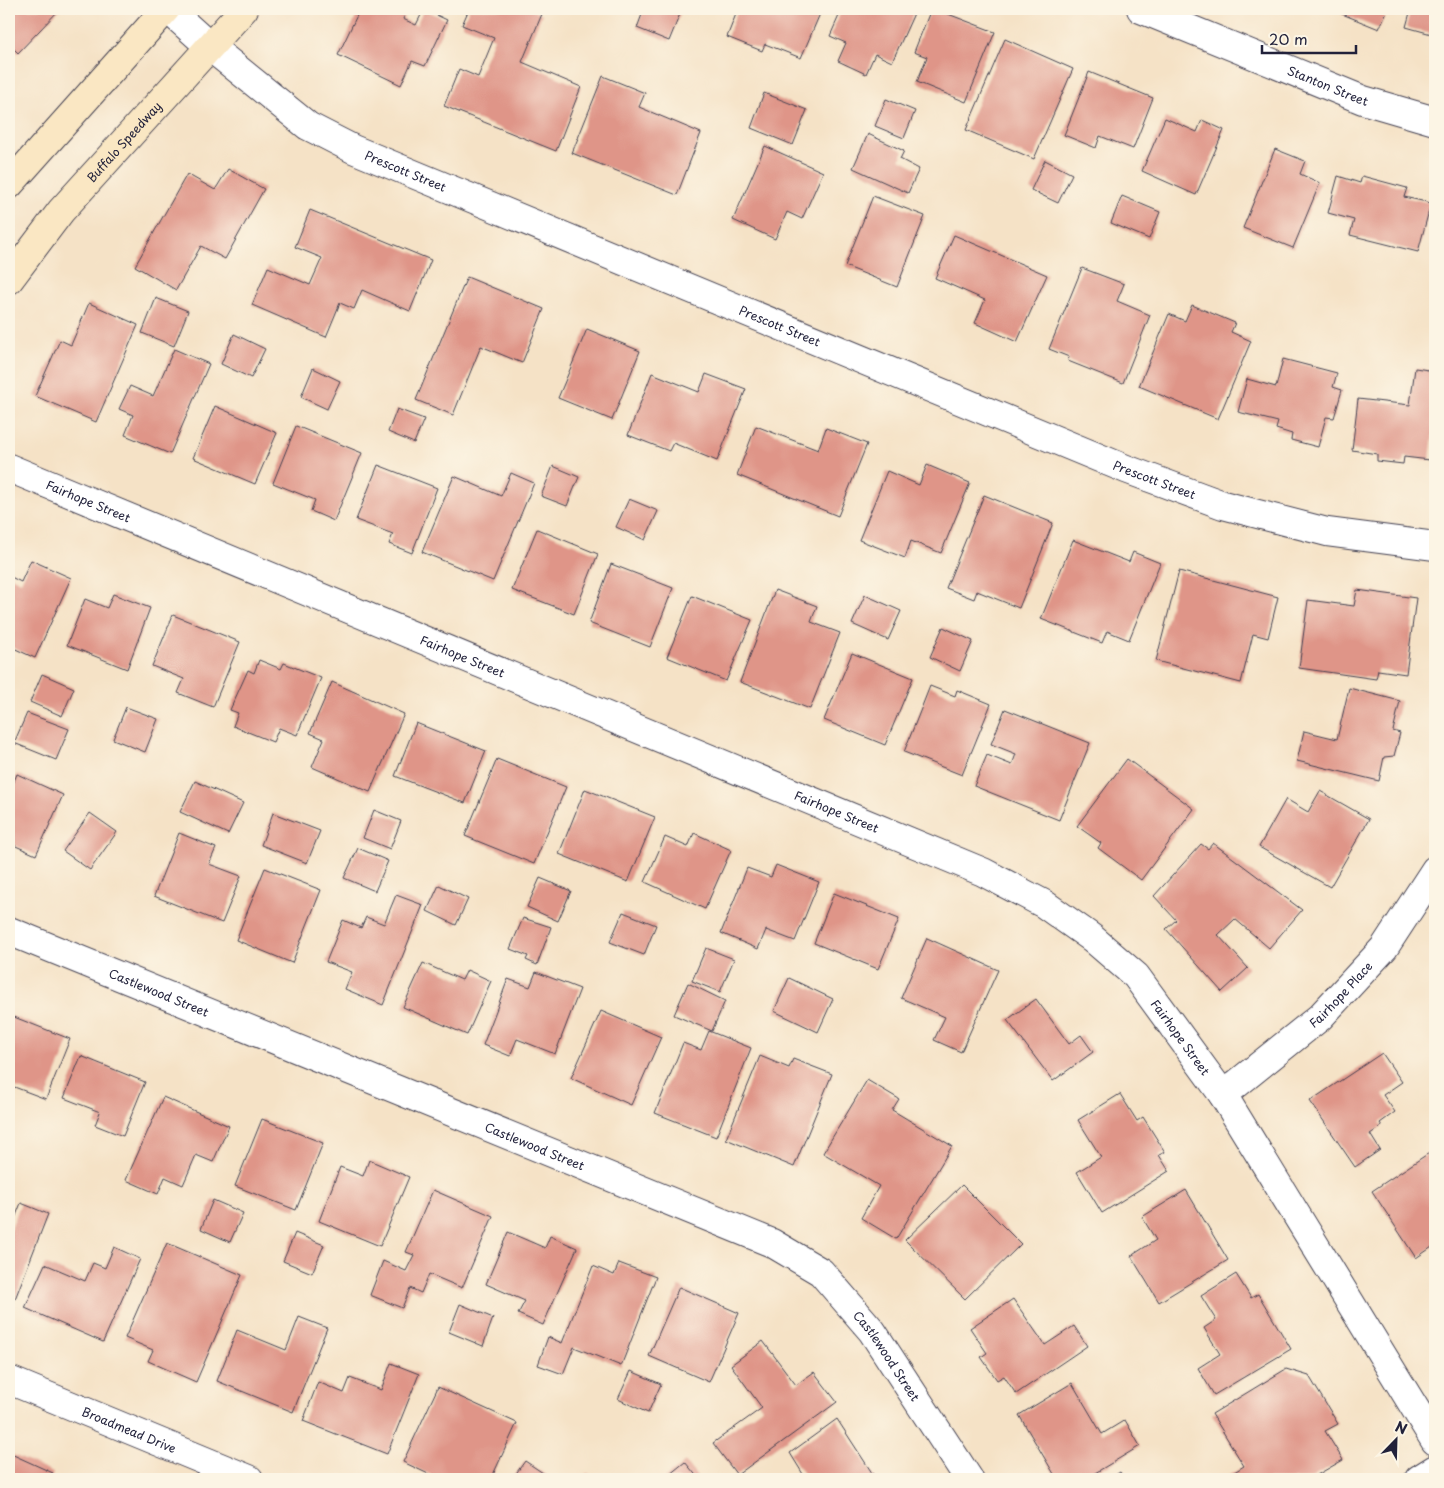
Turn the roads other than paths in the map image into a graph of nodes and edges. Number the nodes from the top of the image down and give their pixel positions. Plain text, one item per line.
1 (167, 9) edge
2 (244, 9) edge
3 (1141, 9) edge
4 (209, 46) junction
5 (1435, 121) edge
6 (9, 185) edge
7 (9, 280) edge
8 (9, 468) edge
9 (1435, 546) edge
10 (1435, 870) edge
11 (9, 931) edge
12 (1223, 1096) junction
13 (9, 1380) edge
14 (1435, 1441) edge
15 (1435, 1469) edge
16 (249, 1479) edge
17 (969, 1479) edge
18 (1419, 1479) edge

1 - 4 street, Prescott Street
1 - 6 main road
2 - 4 main road, Buffalo Speedway
3 - 5 street, Stanton Street
4 - 7 main road, Buffalo Speedway
4 - 9 street, Prescott Street
8 - 12 street, Fairhope Street
10 - 12 street, Fairhope Place
11 - 17 street, Castlewood Street
12 - 14 street, Fairhope Street
13 - 16 street, Broadmead Drive
15 - 18 street

